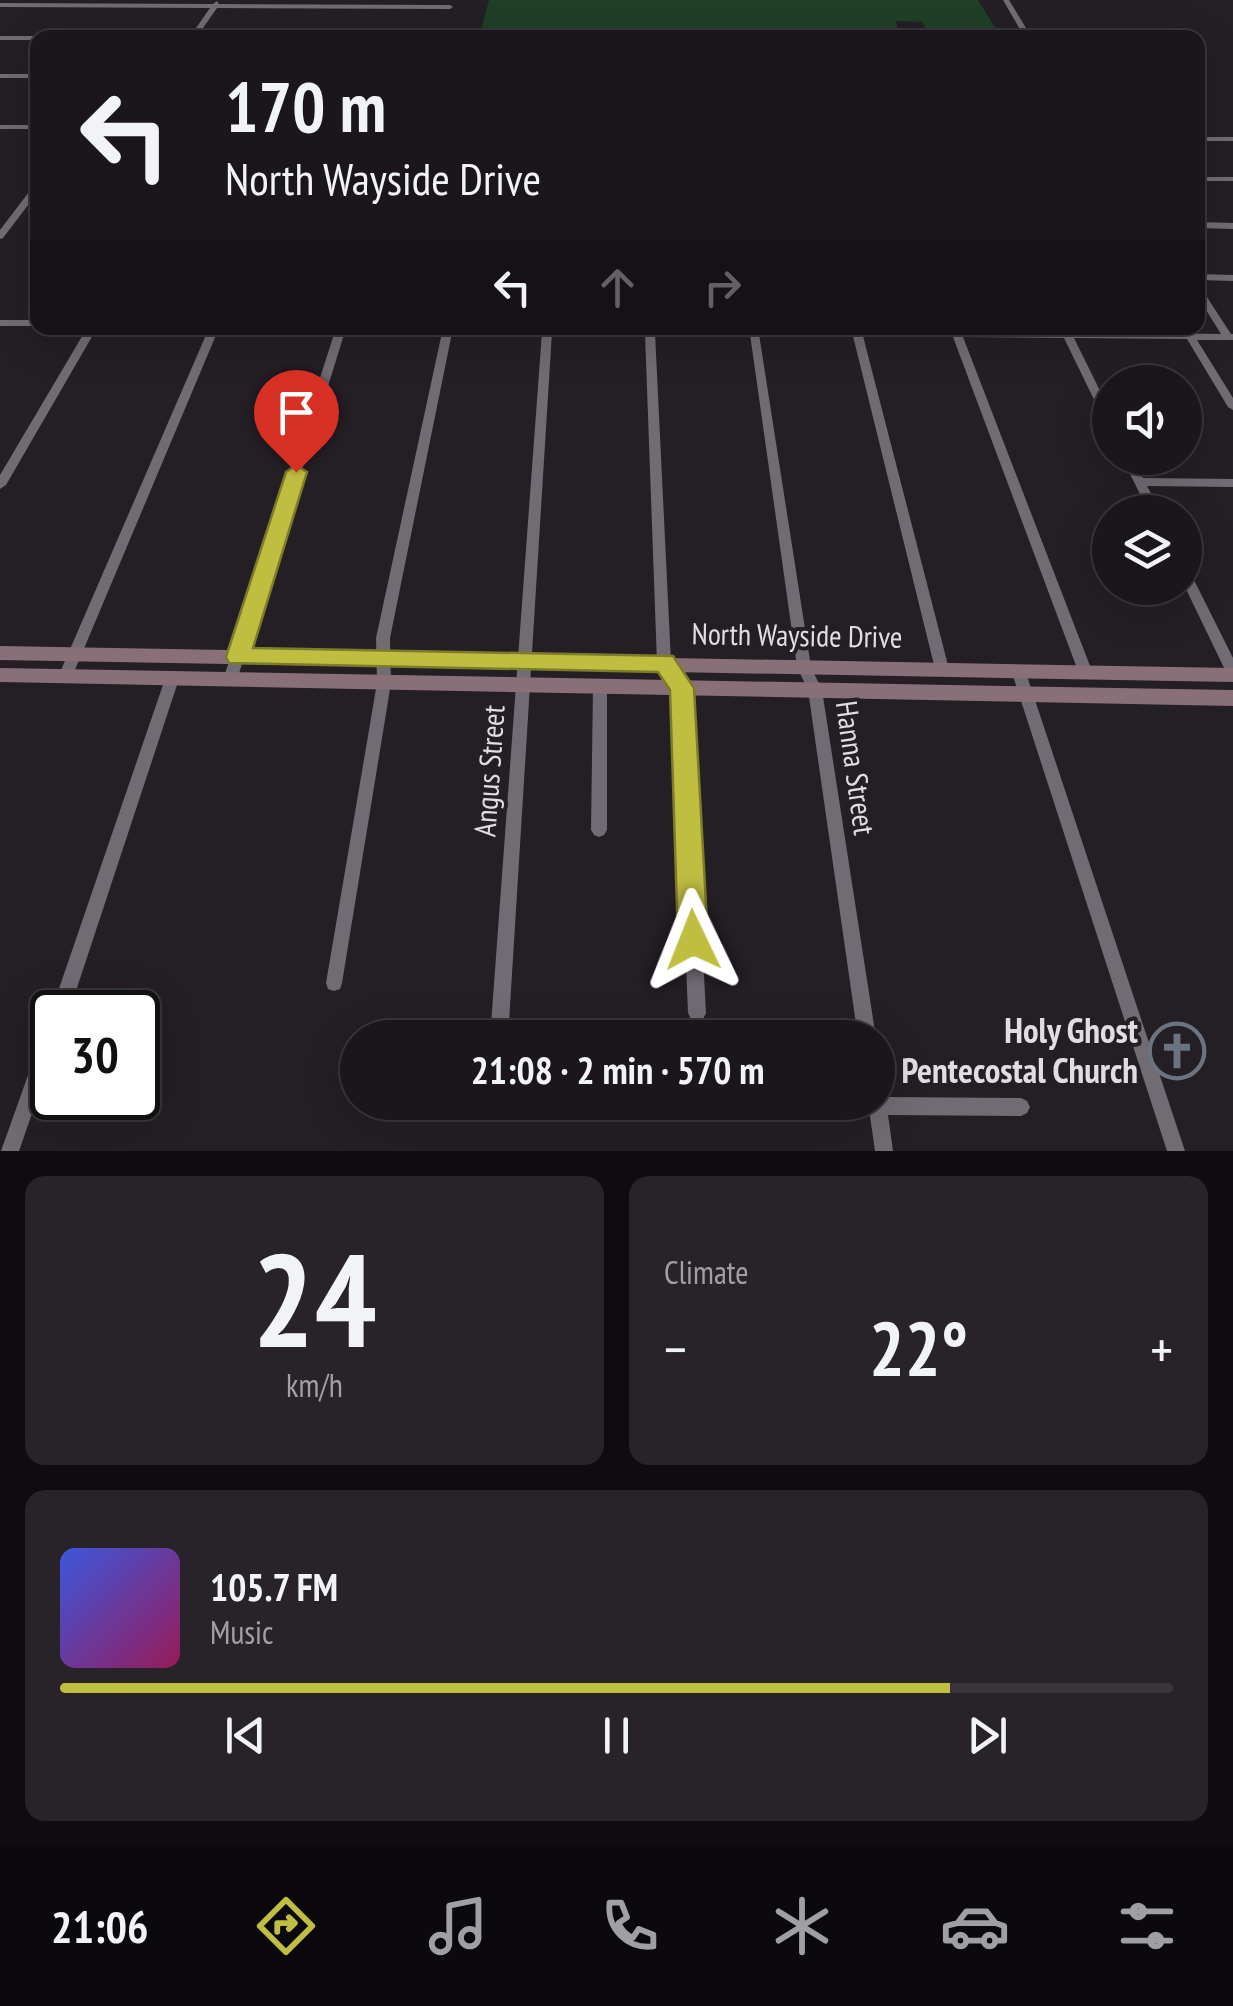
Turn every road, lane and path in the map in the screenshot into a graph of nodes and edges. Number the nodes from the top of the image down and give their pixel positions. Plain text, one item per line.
1 (1006, 0) edge
2 (217, 3) edge
3 (0, 5) edge
4 (450, 7) dead end
5 (198, 30) edge
6 (1025, 30) edge
7 (0, 38) edge
8 (30, 38) edge
9 (0, 76) edge
10 (30, 76) edge
11 (0, 127) edge
12 (30, 127) edge
13 (1205, 139) edge
14 (1233, 140) edge
15 (1205, 179) edge
16 (1233, 179) edge
17 (30, 197) edge
18 (1205, 226) edge
19 (1233, 226) edge
20 (0, 236) edge
21 (1205, 277) edge
22 (1233, 278) edge
23 (1205, 300) edge
24 (0, 322) edge
25 (30, 322) edge
26 (88, 335) edge
27 (211, 335) edge
28 (339, 335) edge
29 (447, 335) edge
30 (548, 335) edge
31 (650, 335) edge
32 (755, 335) edge
33 (858, 335) edge
34 (957, 335) edge
35 (1067, 335) edge
36 (1148, 335) edge
37 (1190, 337) junction
38 (1230, 337) edge
39 (1092, 386) edge
40 (1233, 407) edge
41 (1136, 475) edge
42 (1140, 482) junction
43 (1233, 483) edge
44 (0, 485) edge
45 (1146, 495) edge
46 (1200, 605) edge
47 (0, 653) edge
48 (75, 654) junction
49 (238, 657) junction
50 (383, 658) junction
51 (525, 662) junction
52 (664, 663) junction
53 (804, 666) junction
54 (942, 669) junction
55 (1018, 670) junction
56 (1085, 671) junction
57 (1233, 673) edge
58 (0, 675) edge
59 (65, 676) junction
60 (172, 678) junction
61 (230, 680) junction
62 (384, 682) junction
63 (524, 685) junction
64 (600, 686) junction
65 (682, 688) junction
66 (815, 690) junction
67 (1027, 694) junction
68 (1233, 698) edge
69 (599, 830) dead end
70 (334, 984) dead end
71 (67, 990) edge
72 (696, 1013) dead end
73 (501, 1020) edge
74 (864, 1020) edge
75 (30, 1095) edge
76 (895, 1104) edge
77 (1021, 1107) dead end
78 (879, 1120) edge
79 (10, 1151) edge
80 (884, 1151) edge
81 (1176, 1151) edge

1 - 6 street
2 - 3 street
2 - 4 street
2 - 5 street
7 - 8 street
9 - 10 street
11 - 12 street
13 - 14 street
15 - 16 street
17 - 20 street
18 - 19 street
21 - 22 street
23 - 38 street
24 - 25 street
26 - 44 street
27 - 48 street
28 - 49 street
29 - 50 street
30 - 51 street, Angus Street
31 - 52 street
32 - 53 street, Hanna Street
33 - 54 street
34 - 56 street
35 - 39 street
36 - 37 street
37 - 38 street
37 - 40 street
41 - 42 street
42 - 43 street
42 - 45 street
46 - 57 street
47 - 48 main road, North Wayside Drive
48 - 49 main road, North Wayside Drive
48 - 59 street
49 - 50 main road, North Wayside Drive
49 - 61 street
50 - 51 main road, North Wayside Drive
50 - 62 street
51 - 52 main road, North Wayside Drive
51 - 63 street, Angus Street
52 - 53 main road, North Wayside Drive
52 - 65 street
53 - 54 main road, North Wayside Drive
53 - 66 street, Hanna Street
54 - 55 main road, North Wayside Drive
55 - 56 main road, North Wayside Drive
55 - 67 street
56 - 57 main road, North Wayside Drive
58 - 59 main road, North Wayside Drive
59 - 60 main road, North Wayside Drive
60 - 61 main road, North Wayside Drive
60 - 71 street
61 - 62 main road, North Wayside Drive
62 - 63 main road, North Wayside Drive
62 - 70 street
63 - 64 main road, North Wayside Drive
63 - 73 street, Angus Street
64 - 65 main road, North Wayside Drive
64 - 69 street
65 - 66 main road, North Wayside Drive
65 - 72 street
66 - 67 main road, North Wayside Drive
66 - 74 street, Hanna Street
67 - 68 main road, North Wayside Drive
67 - 81 street
75 - 79 street
76 - 77 street
78 - 80 street

